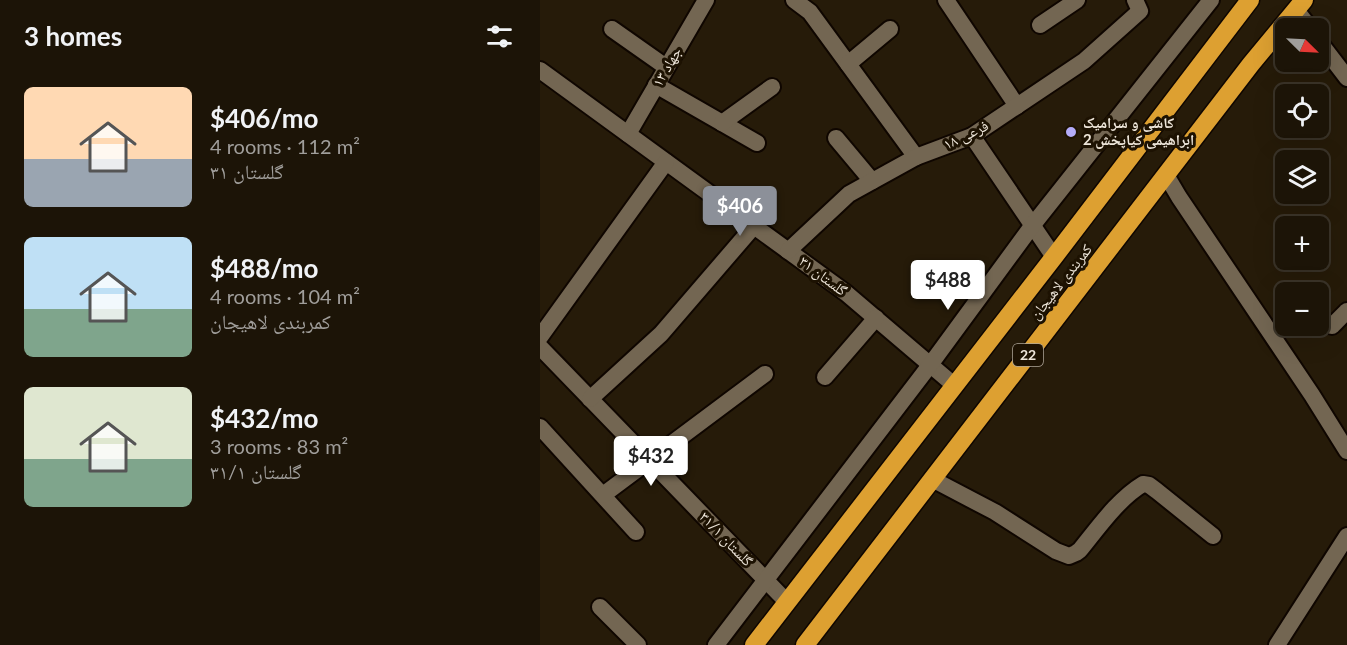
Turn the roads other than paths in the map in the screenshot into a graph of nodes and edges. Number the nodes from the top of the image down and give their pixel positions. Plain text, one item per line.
1 (705, 0) edge
2 (794, 0) edge
3 (946, 0) edge
4 (1077, 0) edge
5 (1211, 0) edge
6 (1250, 0) edge
7 (1138, 5) edge
8 (1300, 5) edge
9 (1040, 25) dead end
10 (612, 29) dead end
11 (890, 29) dead end
12 (1329, 54) edge
13 (848, 64) junction
14 (666, 67) junction
15 (540, 70) edge
16 (1347, 78) edge
17 (656, 85) junction
18 (772, 87) dead end
19 (1017, 106) junction
20 (722, 123) junction
21 (628, 134) junction
22 (972, 136) junction
23 (836, 138) dead end
24 (757, 143) dead end
25 (916, 157) junction
26 (666, 162) junction
27 (1166, 175) junction
28 (872, 181) junction
29 (754, 226) junction
30 (1032, 226) junction
31 (788, 250) junction
32 (1054, 258) junction
33 (1347, 311) edge
34 (876, 318) junction
35 (1332, 326) dead end
36 (540, 337) edge
37 (540, 347) edge
38 (930, 364) junction
39 (765, 374) dead end
40 (825, 377) dead end
41 (954, 385) junction
42 (590, 399) junction
43 (540, 427) edge
44 (1347, 451) edge
45 (649, 460) junction
46 (932, 479) junction
47 (603, 495) junction
48 (636, 531) dead end
49 (1213, 536) dead end
50 (1347, 537) edge
51 (765, 580) junction
52 (787, 602) junction
53 (600, 607) dead end
54 (638, 645) edge
55 (716, 645) edge
56 (754, 645) edge
57 (805, 645) edge
58 (1277, 645) edge

1 - 14 street, جهاد ۱۳
2 - 13 street
3 - 19 street
4 - 9 street
5 - 30 street
6 - 32 highway, کمربندی لاهیجان / 22
7 - 19 street, فرعی ۱۸
8 - 27 highway, کمربندی لاهیجان / 22
10 - 14 street
11 - 13 street
12 - 16 street
13 - 25 street
14 - 17 street, جهاد ۱۳
15 - 21 street, گلستان ۳۱
17 - 20 street
17 - 21 street, جهاد ۱۳
18 - 20 street
19 - 22 street, فرعی ۱۸
20 - 24 street
21 - 26 street, گلستان ۳۱
22 - 25 street, فرعی ۱۸
22 - 30 street
23 - 28 street
25 - 28 street, فرعی ۱۸
26 - 29 street, گلستان ۳۱
26 - 36 street
27 - 44 street
27 - 46 highway, کمربندی لاهیجان / 22
28 - 31 street, فرعی ۱۸
29 - 31 street, گلستان ۳۱
29 - 42 street
30 - 32 street
30 - 38 street
31 - 34 street, گلستان ۳۱
32 - 41 highway, کمربندی لاهیجان / 22
33 - 35 street
34 - 38 street, گلستان ۳۱
34 - 40 street
37 - 42 street, گلستان ۳۱/۱
38 - 41 street, گلستان ۳۱
38 - 51 street
39 - 45 street
41 - 52 highway, کمربندی لاهیجان / 22
42 - 45 street, گلستان ۳۱/۱
43 - 47 street
45 - 47 street
45 - 51 street, گلستان ۳۱/۱
46 - 49 street
46 - 57 highway, کمربندی لاهیجان / 22
47 - 48 street
50 - 58 street
51 - 52 street, گلستان ۳۱/۱
51 - 55 street
52 - 56 highway, کمربندی لاهیجان / 22
53 - 54 street

